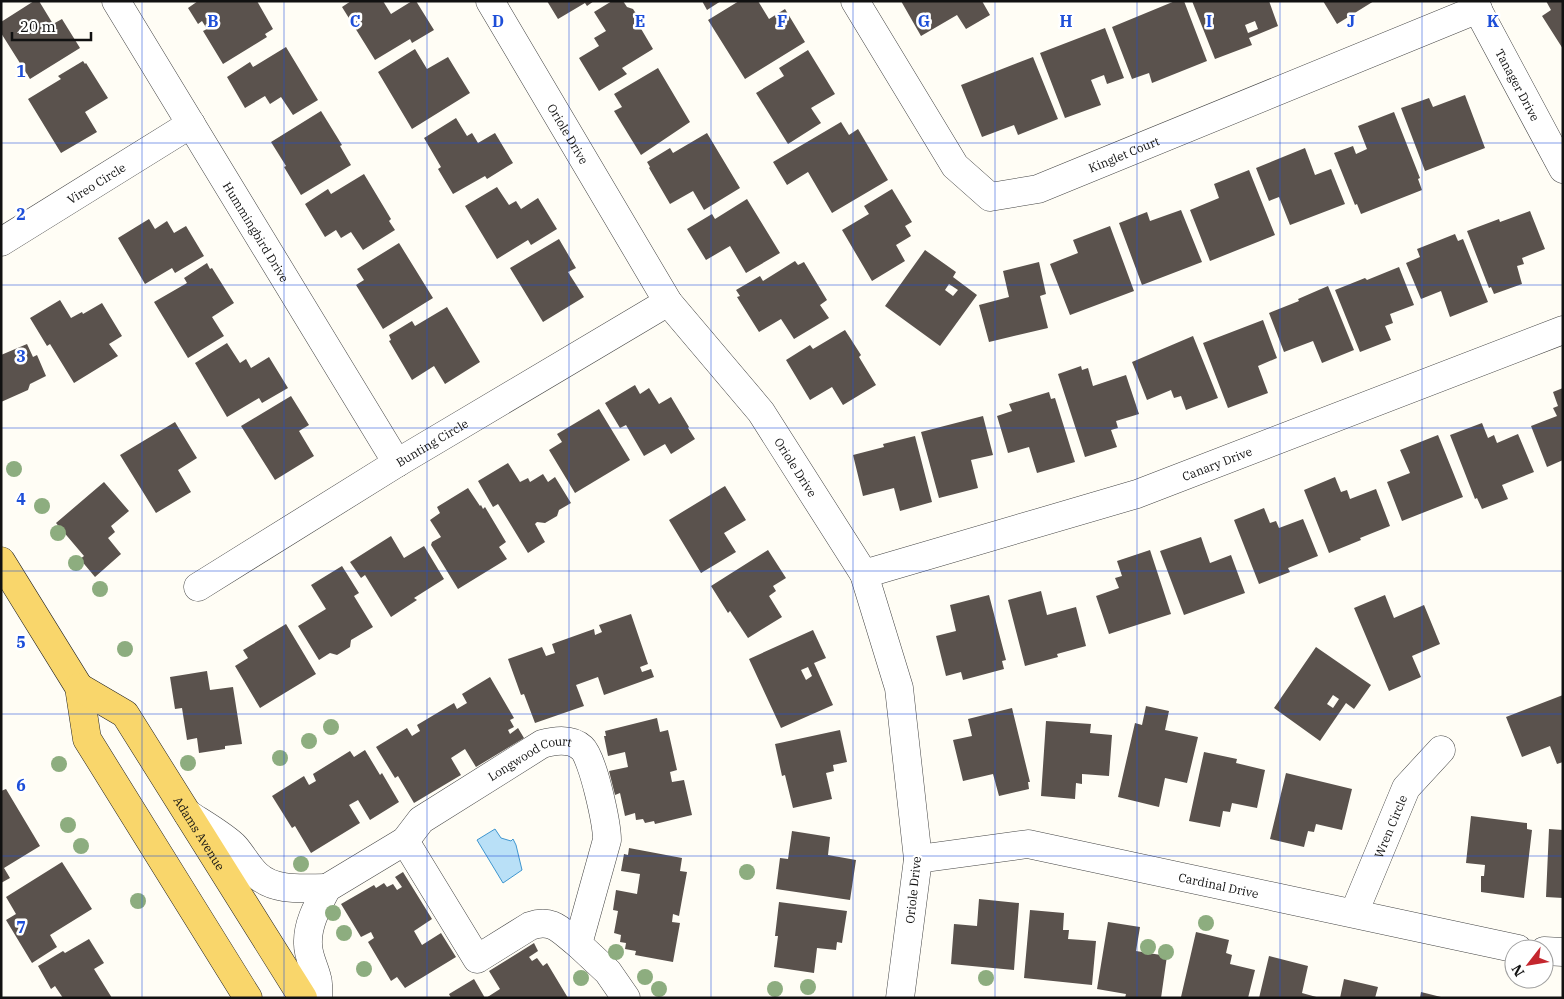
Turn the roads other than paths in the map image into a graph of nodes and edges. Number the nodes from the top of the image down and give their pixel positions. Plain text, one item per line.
1 (116, 1) edge
2 (490, 1) edge
3 (855, 1) edge
4 (1475, 5) edge
5 (191, 124) junction
6 (1563, 169) edge
7 (1, 242) edge
8 (668, 302) junction
9 (1563, 330) edge
10 (398, 463) junction
11 (1, 561) edge
12 (864, 574) junction
13 (198, 587) dead end
14 (79, 687) junction
15 (1440, 750) dead end
16 (188, 814) junction
17 (405, 841) junction
18 (918, 859) junction
19 (327, 888) junction
20 (1354, 913) junction
21 (578, 944) junction
22 (1504, 946) edge
23 (609, 985) edge
24 (248, 998) edge
25 (303, 998) edge
26 (318, 998) edge
27 (626, 998) edge
28 (900, 998) edge

1 - 5 street, Hummingbird Drive
2 - 8 street, Oriole Drive
3 - 4 street, Kinglet Court
4 - 6 street, Tanager Drive
5 - 7 street, Vireo Circle
5 - 10 street, Hummingbird Drive
8 - 10 street, Bunting Circle
8 - 12 street, Oriole Drive
9 - 12 street, Canary Drive
10 - 13 street, Bunting Circle
11 - 14 main road, Adams Avenue
12 - 18 street, Oriole Drive
14 - 16 main road, Adams Avenue
14 - 24 main road, Adams Avenue
15 - 20 street, Wren Circle
16 - 19 street
16 - 25 main road, Adams Avenue
17 - 19 street, Longwood Court
17 - 21 street
17 - 21 street, Longwood Court
18 - 20 street, Cardinal Drive
18 - 28 street, Oriole Drive
19 - 26 street
20 - 22 street, Cardinal Drive
21 - 23 street
23 - 27 street

